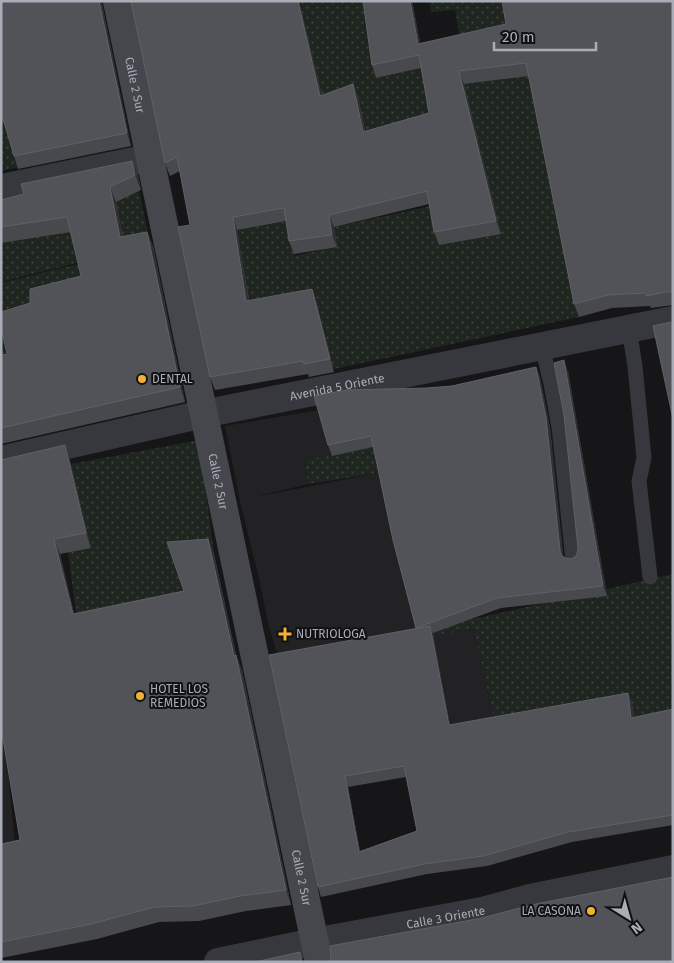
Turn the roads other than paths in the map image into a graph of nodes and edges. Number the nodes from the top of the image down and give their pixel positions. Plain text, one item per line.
1 (117, 1) edge
2 (149, 158) junction
3 (1, 188) edge
4 (673, 320) edge
5 (629, 329) junction
6 (542, 346) junction
7 (203, 414) junction
8 (1, 460) edge
9 (573, 560) edge
10 (650, 577) dead end
11 (673, 869) edge
12 (316, 952) edge
13 (218, 962) edge

1 - 2 main road, Calle 2 Sur
2 - 3 street
2 - 7 main road, Calle 2 Sur
4 - 5 street, Avenida 5 Oriente
5 - 6 street, Avenida 5 Oriente
5 - 10 lane
6 - 7 street, Avenida 5 Oriente
6 - 9 lane
7 - 8 street, Avenida 5 Oriente
7 - 12 main road, Calle 2 Sur
11 - 12 street, Calle 3 Oriente
12 - 13 street, Calle 3 Oriente

